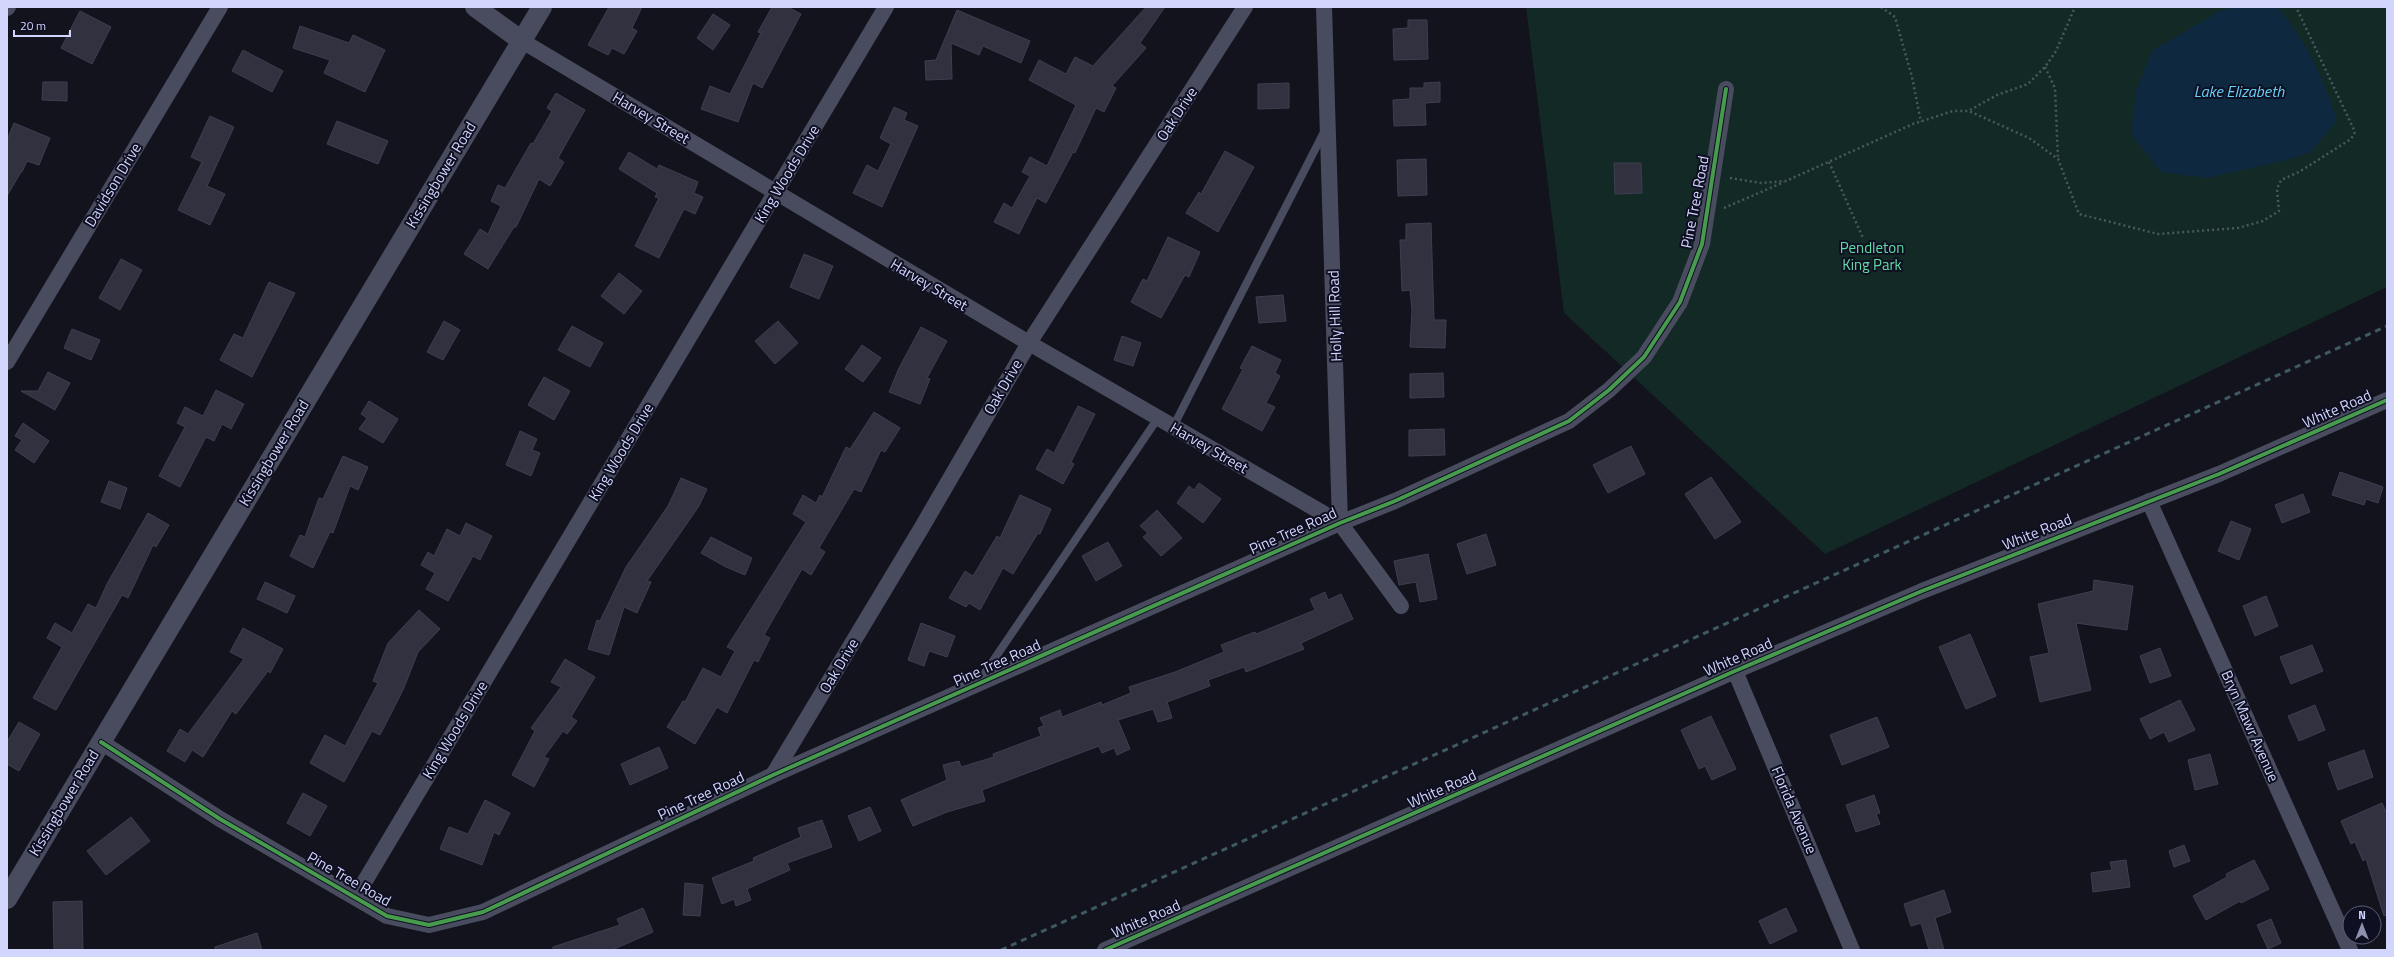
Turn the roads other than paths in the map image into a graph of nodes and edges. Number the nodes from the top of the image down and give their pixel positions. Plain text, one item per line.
1 (220, 7) edge
2 (475, 7) edge
3 (542, 7) edge
4 (886, 7) edge
5 (1245, 7) edge
6 (1324, 7) edge
7 (522, 41) junction
8 (1726, 89) dead end
9 (1329, 123) junction
10 (776, 194) junction
11 (1029, 344) junction
12 (7, 362) edge
13 (2387, 400) edge
14 (1158, 418) junction
15 (1173, 426) junction
16 (2149, 501) junction
17 (1340, 522) junction
18 (1401, 606) dead end
19 (1735, 671) junction
20 (976, 686) junction
21 (101, 742) junction
22 (773, 775) junction
23 (356, 896) junction
24 (7, 899) edge
25 (1105, 950) edge
26 (1852, 950) edge
27 (2350, 950) edge

1 - 12 street, Davidson Drive
2 - 7 street
3 - 7 street, Kissingbower Road
4 - 10 street, King Woods Drive
5 - 11 street, Oak Drive
6 - 9 street, Holly Hill Road
7 - 10 street, Harvey Street
7 - 21 street, Kissingbower Road
8 - 17 street, Pine Tree Road
9 - 15 lane
9 - 17 street, Holly Hill Road
10 - 11 street, Harvey Street
10 - 23 street, King Woods Drive
11 - 14 street, Harvey Street
11 - 22 street, Oak Drive
13 - 16 street, White Road
14 - 15 street, Harvey Street
14 - 20 lane
15 - 17 street, Harvey Street
16 - 19 street, White Road
16 - 27 street, Bryn Mawr Avenue
17 - 18 street
17 - 20 street, Pine Tree Road
19 - 25 street, White Road
19 - 26 street, Florida Avenue
20 - 22 street, Pine Tree Road
21 - 23 street, Pine Tree Road
21 - 24 street, Kissingbower Road
22 - 23 street, Pine Tree Road

